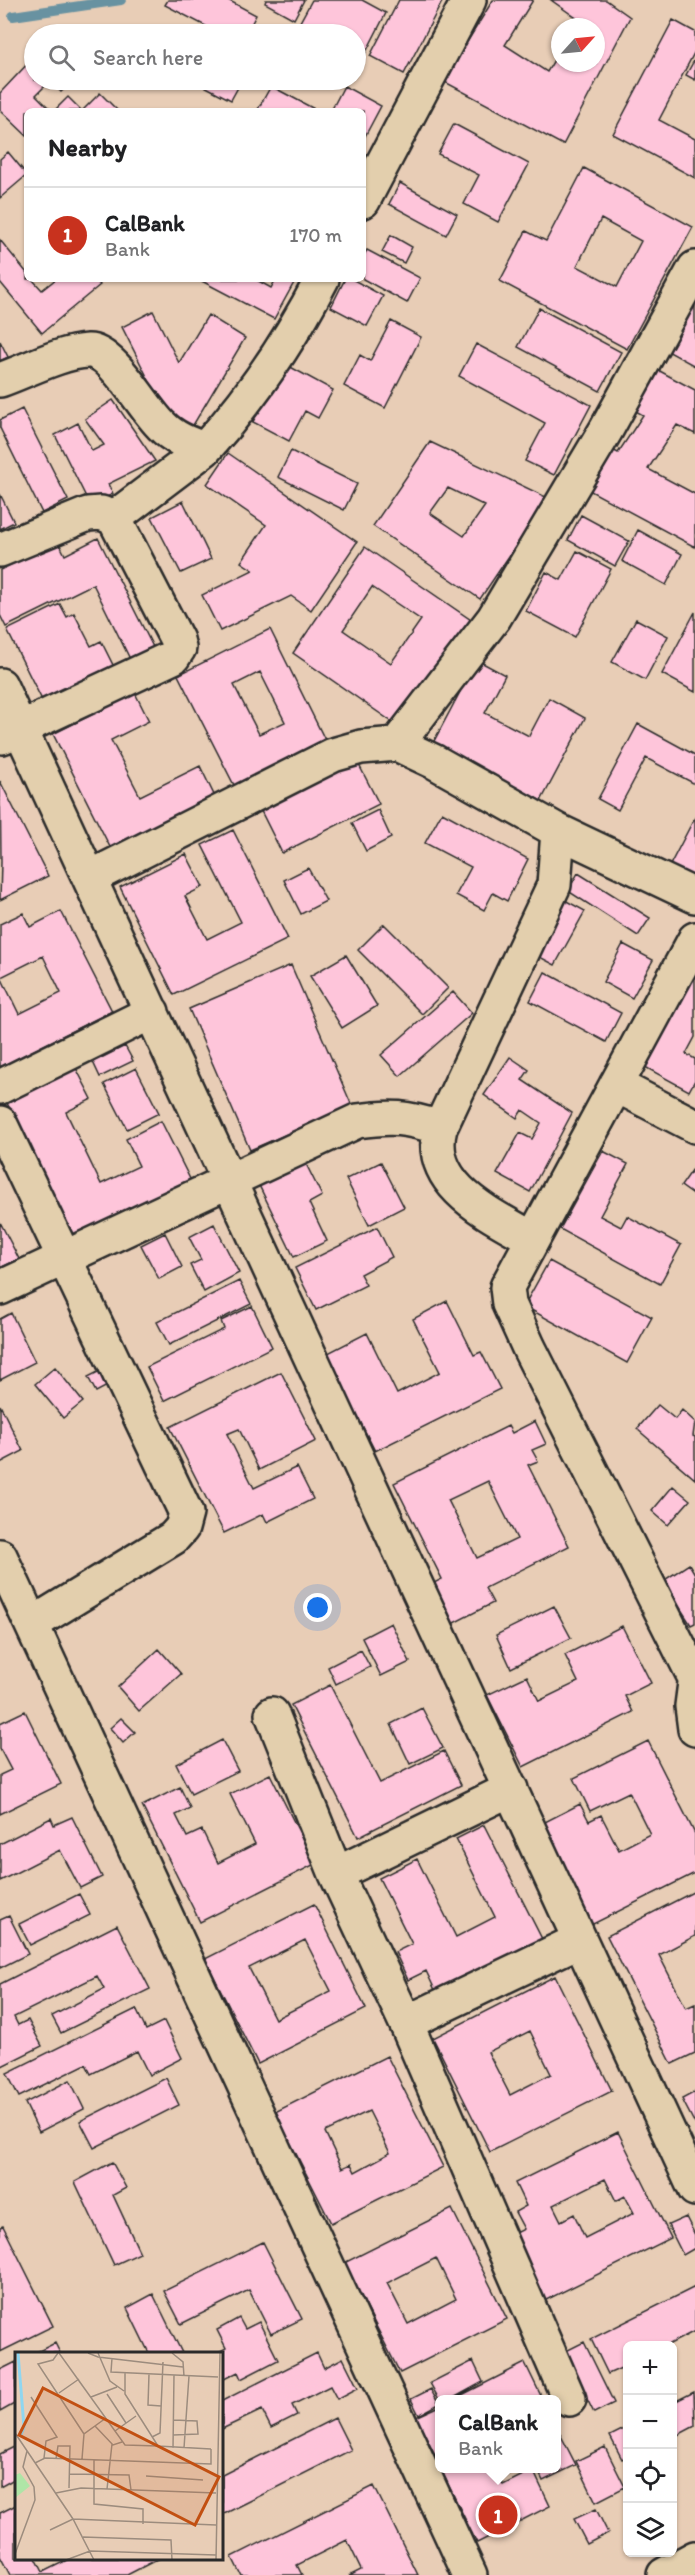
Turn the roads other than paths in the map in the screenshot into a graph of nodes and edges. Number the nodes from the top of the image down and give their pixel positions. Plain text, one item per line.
1 (469, 0) edge
2 (366, 195) edge
3 (695, 268) edge
4 (320, 282) edge
5 (0, 380) edge
6 (205, 449) junction
7 (114, 518) junction
8 (0, 549) edge
9 (0, 685) edge
10 (10, 733) edge
11 (397, 744) junction
12 (558, 831) junction
13 (91, 877) junction
14 (695, 896) edge
15 (695, 939) edge
16 (152, 1012) junction
17 (616, 1085) junction
18 (0, 1087) edge
19 (0, 1123) edge
20 (695, 1126) edge
21 (440, 1128) junction
22 (230, 1181) junction
23 (533, 1239) junction
24 (66, 1257) junction
25 (0, 1288) edge
26 (0, 1556) edge
27 (32, 1624) junction
28 (695, 1680) edge
29 (272, 1714) dead end
30 (695, 1729) edge
31 (511, 1789) junction
32 (336, 1874) junction
33 (580, 1940) junction
34 (406, 2023) junction
35 (695, 2189) edge
36 (569, 2399) dead end
37 (695, 2559) edge
38 (470, 2575) edge
39 (664, 2575) edge

1 - 2 main road
3 - 11 main road
4 - 6 main road
5 - 6 main road
6 - 7 main road
7 - 8 main road
7 - 10 main road
9 - 10 main road
10 - 13 main road
11 - 12 main road
11 - 13 main road
12 - 14 main road
12 - 21 main road
13 - 16 main road
15 - 17 main road
16 - 18 main road
16 - 22 main road
17 - 20 main road
17 - 23 main road
19 - 24 main road
21 - 22 main road
21 - 23 main road
22 - 24 main road
22 - 31 main road
23 - 28 main road
24 - 25 main road
24 - 27 main road
26 - 27 main road
27 - 38 main road
28 - 30 main road
29 - 32 main road
31 - 32 main road
31 - 33 main road
32 - 34 main road
33 - 34 main road
33 - 35 main road
34 - 36 main road
37 - 39 main road

